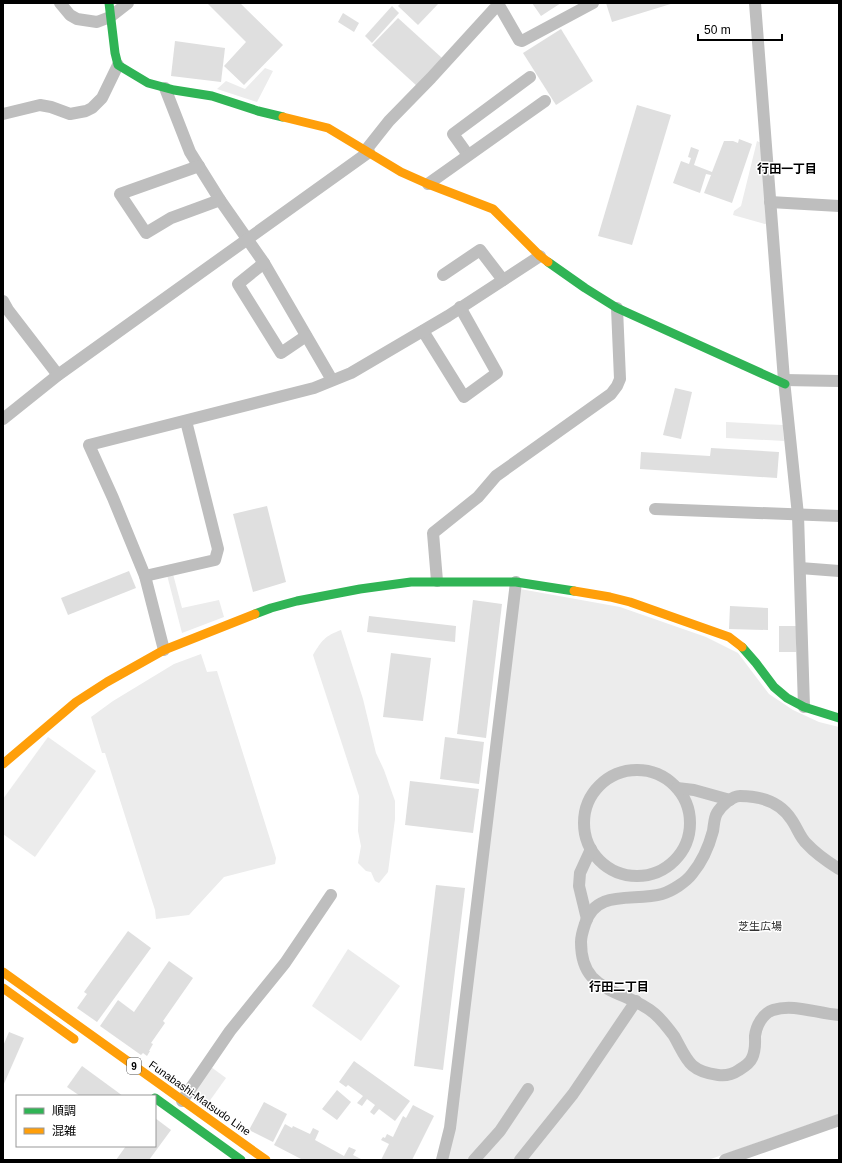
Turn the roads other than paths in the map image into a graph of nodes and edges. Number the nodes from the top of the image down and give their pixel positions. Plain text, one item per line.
1 (60, 3) edge
2 (109, 3) edge
3 (128, 3) edge
4 (593, 3) edge
5 (755, 3) edge
6 (110, 16) junction
7 (118, 65) junction
8 (530, 77) dead end
9 (165, 88) junction
10 (545, 101) dead end
11 (3, 114) edge
12 (368, 151) junction
13 (468, 155) junction
14 (199, 166) junction
15 (428, 184) junction
16 (220, 200) junction
17 (770, 202) junction
18 (839, 206) edge
19 (248, 239) junction
20 (540, 256) junction
21 (264, 263) junction
22 (443, 276) dead end
23 (503, 280) junction
24 (3, 301) edge
25 (460, 307) junction
26 (617, 308) junction
27 (423, 331) junction
28 (306, 336) junction
29 (58, 375) junction
30 (332, 380) junction
31 (839, 381) edge
32 (784, 382) junction
33 (3, 419) edge
34 (186, 421) junction
35 (655, 508) dead end
36 (798, 515) junction
37 (839, 516) edge
38 (800, 568) junction
39 (839, 571) edge
40 (145, 576) junction
41 (437, 582) junction
42 (516, 582) junction
43 (164, 650) junction
44 (804, 707) junction
45 (839, 718) edge
46 (3, 764) edge
47 (677, 788) junction
48 (730, 800) junction
49 (591, 849) junction
50 (839, 869) edge
51 (331, 896) dead end
52 (587, 919) junction
53 (3, 972) edge
54 (3, 988) edge
55 (636, 1001) junction
56 (839, 1015) edge
57 (84, 1046) dead end
58 (528, 1089) dead end
59 (156, 1099) edge
60 (182, 1101) junction
61 (839, 1120) edge
62 (241, 1160) edge
63 (266, 1160) edge
64 (442, 1160) edge
65 (474, 1160) edge
66 (520, 1160) edge
67 (725, 1160) edge

1 - 6 street
2 - 6 street
3 - 6 street
4 - 12 street
5 - 17 street
6 - 7 street
7 - 9 street
7 - 11 street
8 - 13 street
9 - 12 street
9 - 14 street
10 - 13 street
12 - 15 street
12 - 19 street
13 - 15 street
14 - 16 street
14 - 16 street
15 - 20 street
16 - 19 street
17 - 18 street
17 - 32 street
19 - 21 street
19 - 29 street
20 - 23 street
20 - 26 street
21 - 28 street
21 - 28 street
22 - 23 street
23 - 25 street
24 - 29 street
25 - 27 street
25 - 27 street
26 - 32 street
26 - 41 street
27 - 30 street
28 - 30 street
29 - 33 street
30 - 34 street
31 - 32 street
32 - 36 street
34 - 40 street
34 - 40 street
35 - 36 street
36 - 37 street
36 - 38 street
38 - 39 street
38 - 44 street
40 - 43 street
41 - 42 street
41 - 43 street
42 - 44 street
42 - 64 street
43 - 46 street
44 - 45 street
47 - 48 street
47 - 49 street
47 - 49 street
48 - 50 street
48 - 52 street
49 - 52 street
51 - 60 street
52 - 55 street
53 - 60 street, Funabashi-Matsudo Line / 9
54 - 57 street
55 - 56 street
55 - 66 street
58 - 65 street
59 - 62 street
60 - 63 street, Funabashi-Matsudo Line / 9
61 - 67 street

